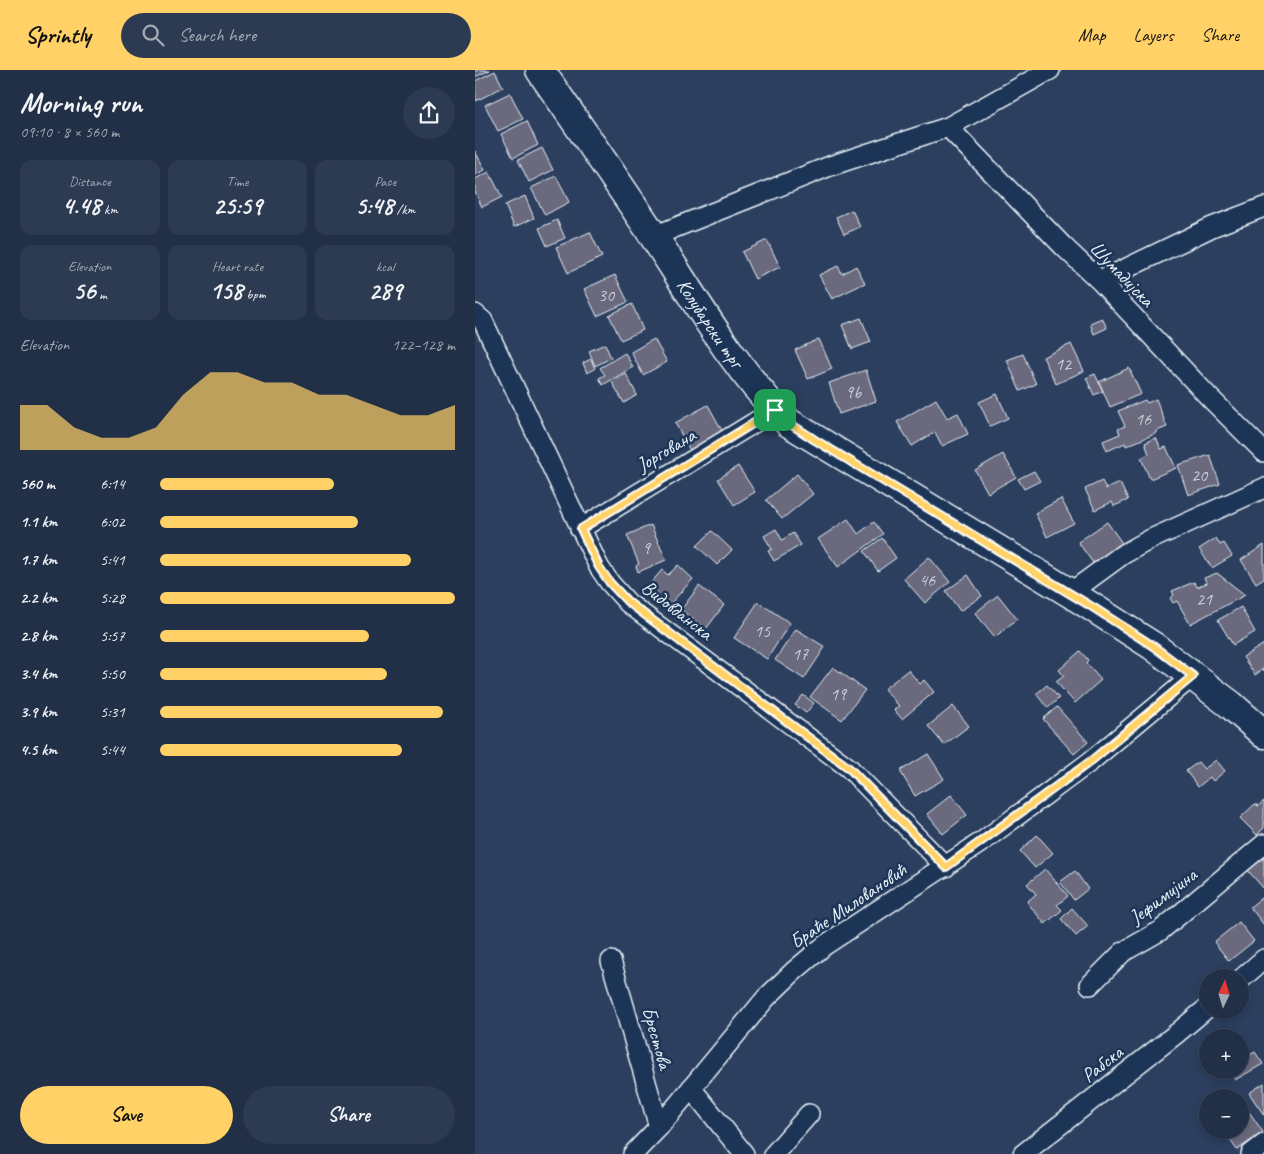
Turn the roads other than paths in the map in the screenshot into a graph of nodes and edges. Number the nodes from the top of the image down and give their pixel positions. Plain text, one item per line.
1 (540, 70) edge
2 (1050, 70) edge
3 (948, 128) junction
4 (1264, 206) edge
5 (654, 236) junction
6 (1100, 281) junction
7 (475, 314) edge
8 (775, 410) junction
9 (1264, 452) edge
10 (1264, 488) edge
11 (581, 529) junction
12 (1070, 593) junction
13 (1193, 676) junction
14 (1264, 734) edge
15 (1264, 844) edge
16 (946, 867) junction
17 (1264, 959) edge
18 (611, 961) dead end
19 (1249, 972) edge
20 (1090, 985) dead end
21 (1199, 1015) edge
22 (691, 1088) junction
23 (809, 1114) dead end
24 (659, 1127) junction
25 (1264, 1144) edge
26 (633, 1154) edge
27 (744, 1154) edge
28 (774, 1154) edge
29 (1023, 1154) edge
30 (1251, 1154) edge

1 - 5 street, Колубарски трг
2 - 3 street
3 - 5 street
3 - 6 street, Шумадијска
4 - 6 street
5 - 8 street, Колубарски трг
6 - 9 street, Шумадијска
7 - 11 street, Видовданска
8 - 11 street, Јоргована
8 - 12 street, Колубарски трг
10 - 12 street
11 - 16 street, Видовданска
12 - 13 street, Колубарски трг
13 - 14 street, Колубарски трг
13 - 16 street, Браће Миловановић
15 - 20 street, Јефимијина
16 - 22 street, Браће Миловановић
17 - 19 street
18 - 24 street, Брестова
21 - 29 street, Рабска
22 - 24 street, Браће Миловановић
22 - 27 street
23 - 28 street
24 - 26 street, Браће Миловановић
25 - 30 street

